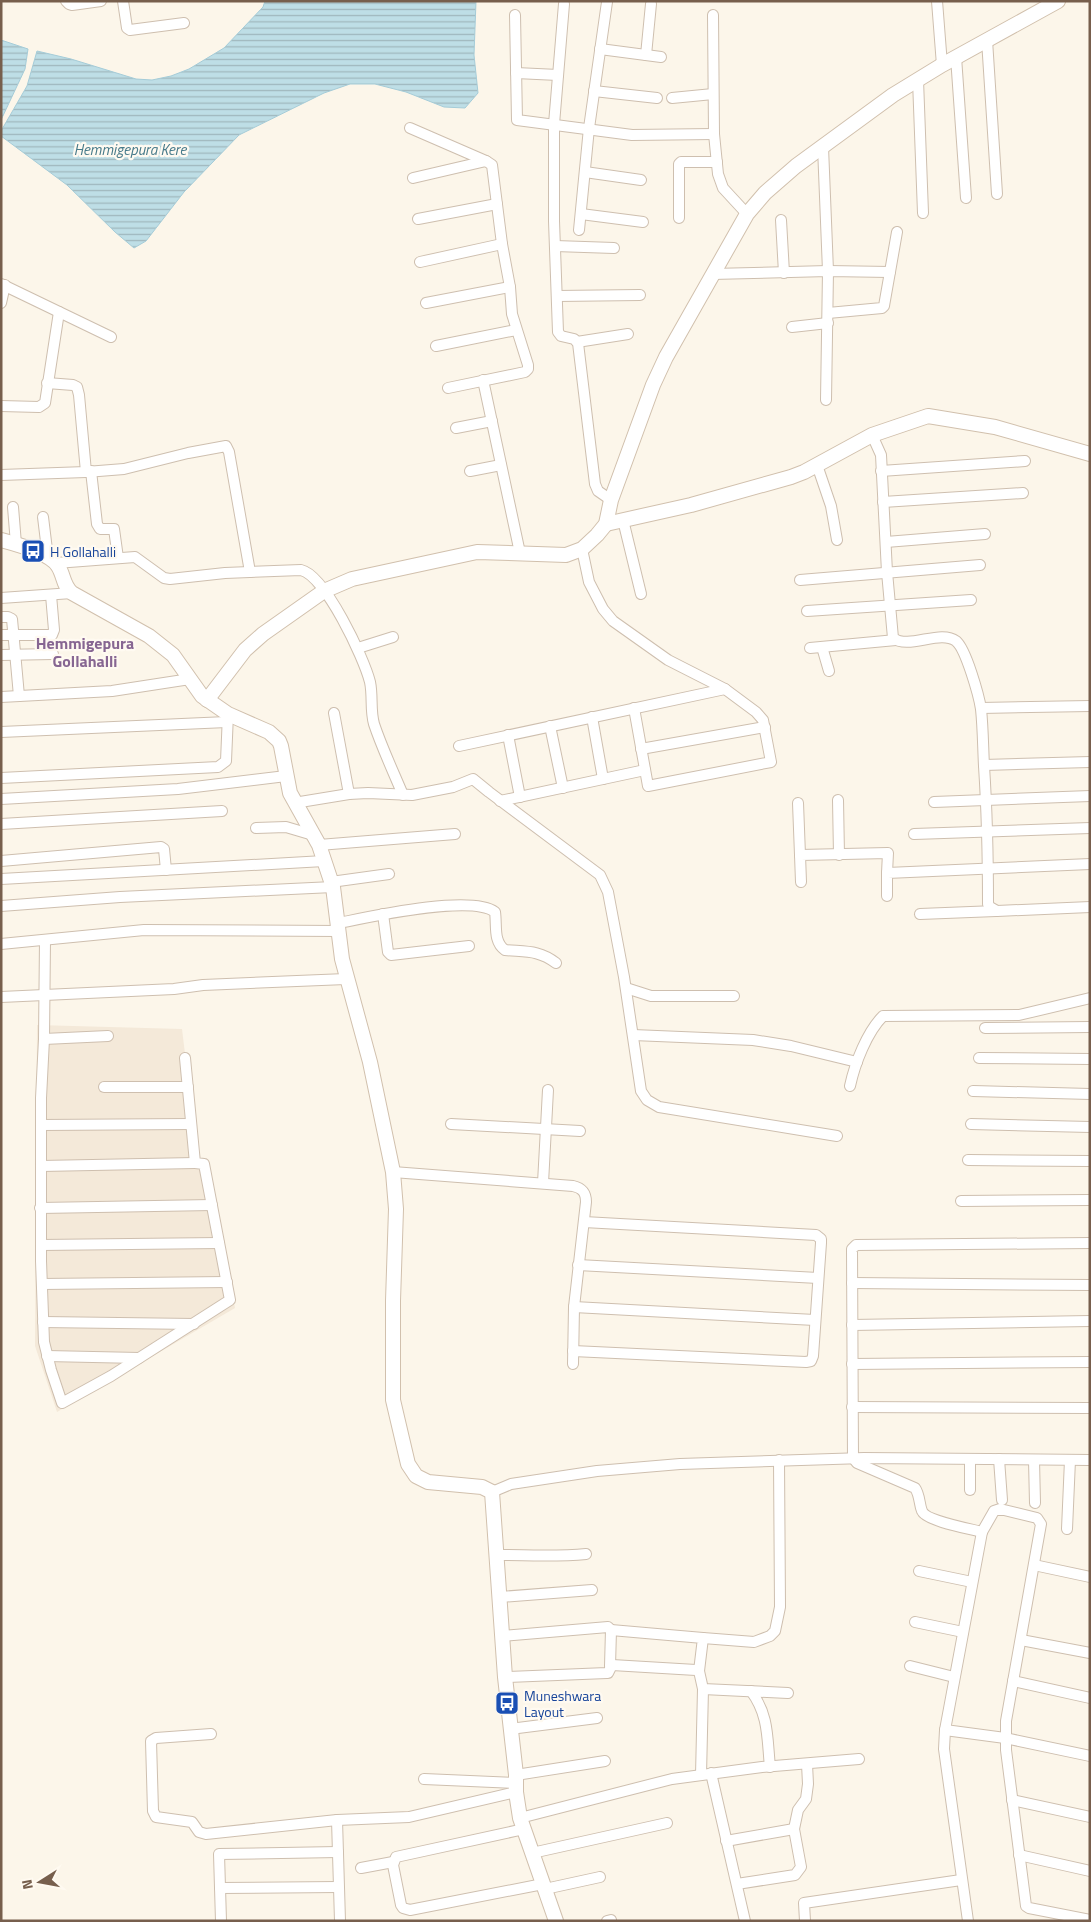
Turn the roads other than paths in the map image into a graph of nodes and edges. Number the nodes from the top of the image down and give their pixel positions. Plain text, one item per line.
1 (66, 1) edge
2 (101, 1) edge
3 (123, 1) edge
4 (937, 1) edge
5 (1058, 1) edge
6 (607, 2) edge
7 (564, 4) dead end
8 (651, 4) dead end
9 (713, 15) dead end
10 (515, 16) dead end
11 (184, 23) dead end
12 (987, 40) junction
13 (600, 49) junction
14 (646, 55) junction
15 (662, 57) dead end
16 (956, 57) junction
17 (942, 65) junction
18 (516, 73) junction
19 (558, 75) junction
20 (918, 80) junction
21 (594, 90) junction
22 (714, 94) junction
23 (657, 98) dead end
24 (672, 98) dead end
25 (554, 124) junction
26 (410, 128) dead end
27 (589, 128) junction
28 (714, 134) junction
29 (823, 146) junction
30 (486, 161) junction
31 (717, 162) junction
32 (585, 172) junction
33 (413, 178) dead end
34 (642, 180) dead end
35 (997, 194) dead end
36 (966, 198) dead end
37 (497, 204) junction
38 (923, 213) dead end
39 (581, 214) junction
40 (747, 214) junction
41 (679, 218) dead end
42 (418, 219) dead end
43 (781, 220) dead end
44 (642, 222) dead end
45 (579, 230) dead end
46 (896, 232) dead end
47 (502, 244) junction
48 (555, 246) junction
49 (614, 248) dead end
50 (420, 262) dead end
51 (828, 271) junction
52 (890, 272) junction
53 (784, 273) junction
54 (712, 274) junction
55 (3, 284) edge
56 (510, 287) junction
57 (640, 294) dead end
58 (556, 296) junction
59 (1, 303) edge
60 (426, 303) dead end
61 (59, 312) junction
62 (828, 318) junction
63 (792, 327) dead end
64 (516, 330) junction
65 (628, 334) dead end
66 (111, 337) dead end
67 (577, 342) junction
68 (436, 346) dead end
69 (484, 380) junction
70 (47, 383) junction
71 (448, 388) dead end
72 (826, 400) dead end
73 (1, 406) edge
74 (492, 421) junction
75 (456, 428) dead end
76 (872, 436) junction
77 (1090, 454) edge
78 (1025, 461) dead end
79 (501, 465) junction
80 (817, 465) junction
81 (470, 471) dead end
82 (882, 471) junction
83 (89, 472) junction
84 (1, 475) edge
85 (1023, 493) dead end
86 (611, 500) junction
87 (883, 502) junction
88 (13, 508) dead end
89 (43, 517) dead end
90 (623, 520) junction
91 (606, 524) junction
92 (985, 534) dead end
93 (1, 540) edge
94 (837, 540) dead end
95 (886, 542) junction
96 (16, 544) junction
97 (582, 549) junction
98 (520, 553) junction
99 (118, 558) junction
100 (52, 560) junction
101 (980, 565) dead end
102 (250, 572) junction
103 (887, 572) junction
104 (800, 580) dead end
105 (324, 591) junction
106 (72, 593) junction
107 (641, 594) dead end
108 (50, 595) junction
109 (1, 598) edge
110 (971, 600) dead end
111 (890, 604) junction
112 (807, 611) dead end
113 (1, 617) edge
114 (1, 635) edge
115 (14, 635) junction
116 (393, 637) dead end
117 (896, 640) junction
118 (822, 647) junction
119 (358, 648) junction
120 (810, 648) dead end
121 (53, 654) dead end
122 (1, 655) edge
123 (16, 655) junction
124 (829, 671) dead end
125 (190, 679) junction
126 (725, 689) junction
127 (19, 696) junction
128 (1, 697) edge
129 (207, 700) junction
130 (1090, 706) edge
131 (634, 708) junction
132 (981, 708) junction
133 (334, 713) dead end
134 (592, 717) junction
135 (228, 718) junction
136 (550, 726) junction
137 (765, 727) junction
138 (1, 732) edge
139 (508, 735) junction
140 (459, 746) dead end
141 (641, 749) junction
142 (1090, 762) edge
143 (984, 765) junction
144 (645, 770) junction
145 (286, 776) junction
146 (1, 778) edge
147 (603, 780) junction
148 (563, 788) junction
149 (349, 794) junction
150 (403, 795) junction
151 (1090, 796) edge
152 (520, 797) junction
153 (1, 799) edge
154 (838, 800) dead end
155 (986, 800) junction
156 (500, 801) junction
157 (294, 802) junction
158 (934, 802) dead end
159 (798, 803) dead end
160 (222, 811) dead end
161 (1, 824) edge
162 (256, 828) dead end
163 (1090, 828) edge
164 (988, 830) junction
165 (455, 834) dead end
166 (914, 834) dead end
167 (316, 840) junction
168 (840, 854) junction
169 (800, 856) junction
170 (1, 860) edge
171 (324, 861) junction
172 (1090, 864) edge
173 (988, 867) junction
174 (166, 870) junction
175 (887, 873) junction
176 (389, 874) dead end
177 (1, 879) edge
178 (801, 882) dead end
179 (332, 884) junction
180 (888, 896) dead end
181 (1, 906) edge
182 (1090, 907) edge
183 (997, 911) junction
184 (383, 914) junction
185 (920, 914) dead end
186 (339, 927) junction
187 (45, 940) junction
188 (1, 944) edge
189 (469, 946) dead end
190 (556, 963) dead end
191 (346, 979) junction
192 (626, 988) junction
193 (44, 995) junction
194 (734, 996) dead end
195 (1, 997) edge
196 (1090, 998) edge
197 (1090, 1027) edge
198 (985, 1028) dead end
199 (633, 1035) junction
200 (108, 1036) dead end
201 (44, 1039) junction
202 (185, 1058) dead end
203 (979, 1058) dead end
204 (1090, 1060) edge
205 (857, 1062) junction
206 (850, 1086) dead end
207 (104, 1087) dead end
208 (188, 1087) junction
209 (548, 1090) dead end
210 (973, 1091) dead end
211 (1090, 1094) edge
212 (191, 1124) junction
213 (451, 1124) dead end
214 (972, 1124) dead end
215 (41, 1125) junction
216 (1090, 1127) edge
217 (545, 1129) junction
218 (580, 1130) dead end
219 (837, 1136) dead end
220 (968, 1160) dead end
221 (1090, 1160) edge
222 (195, 1163) junction
223 (40, 1166) junction
224 (393, 1172) junction
225 (543, 1183) junction
226 (1090, 1200) edge
227 (961, 1201) dead end
228 (212, 1205) junction
229 (40, 1208) junction
230 (584, 1222) junction
231 (219, 1243) junction
232 (1090, 1243) edge
233 (41, 1245) junction
234 (578, 1265) junction
235 (818, 1278) junction
236 (227, 1282) junction
237 (852, 1283) junction
238 (42, 1284) junction
239 (1090, 1285) edge
240 (574, 1307) junction
241 (815, 1320) junction
242 (1090, 1321) edge
243 (43, 1322) junction
244 (194, 1324) junction
245 (852, 1325) junction
246 (573, 1351) junction
247 (47, 1356) junction
248 (139, 1358) junction
249 (1090, 1362) edge
250 (573, 1364) dead end
251 (852, 1364) junction
252 (852, 1407) junction
253 (1090, 1408) edge
254 (854, 1458) junction
255 (970, 1459) junction
256 (999, 1459) junction
257 (779, 1460) junction
258 (1034, 1460) junction
259 (1070, 1460) junction
260 (1090, 1460) edge
261 (970, 1490) dead end
262 (492, 1492) junction
263 (1002, 1500) dead end
264 (1035, 1503) dead end
265 (1067, 1530) dead end
266 (982, 1532) junction
267 (586, 1554) dead end
268 (497, 1555) junction
269 (1034, 1565) junction
270 (919, 1571) dead end
271 (1090, 1577) edge
272 (972, 1582) junction
273 (592, 1590) dead end
274 (500, 1596) junction
275 (916, 1622) dead end
276 (611, 1630) junction
277 (963, 1632) junction
278 (502, 1636) junction
279 (703, 1638) junction
280 (1021, 1640) junction
281 (1090, 1652) edge
282 (610, 1666) junction
283 (910, 1666) dead end
284 (699, 1670) junction
285 (505, 1676) junction
286 (954, 1677) junction
287 (1013, 1681) junction
288 (703, 1689) junction
289 (751, 1691) junction
290 (788, 1693) dead end
291 (1090, 1698) edge
292 (598, 1718) dead end
293 (510, 1729) junction
294 (945, 1730) junction
295 (211, 1734) dead end
296 (1005, 1738) junction
297 (1090, 1756) edge
298 (859, 1759) dead end
299 (604, 1761) dead end
300 (807, 1764) junction
301 (770, 1766) junction
302 (706, 1774) junction
303 (424, 1779) dead end
304 (516, 1783) junction
305 (1012, 1800) junction
306 (1090, 1817) edge
307 (337, 1820) junction
308 (522, 1824) junction
309 (667, 1824) dead end
310 (794, 1829) junction
311 (726, 1841) junction
312 (338, 1852) junction
313 (532, 1853) junction
314 (1019, 1855) junction
315 (393, 1862) junction
316 (361, 1868) dead end
317 (1090, 1870) edge
318 (600, 1877) dead end
319 (961, 1880) junction
320 (737, 1884) junction
321 (544, 1886) junction
322 (338, 1887) junction
323 (220, 1888) junction
324 (1090, 1920) edge
325 (222, 1921) edge
326 (340, 1921) edge
327 (556, 1921) edge
328 (746, 1921) edge
329 (806, 1921) edge
330 (968, 1921) edge

1 - 2 street
3 - 11 street
4 - 17 street
5 - 12 street
6 - 13 street
7 - 19 street
8 - 14 street
9 - 22 street
10 - 18 street
12 - 16 street
12 - 35 street
13 - 14 street
13 - 21 street
14 - 15 street
16 - 17 street
16 - 36 street
17 - 20 street
18 - 19 street
18 - 25 street
19 - 25 street
20 - 29 street
20 - 38 street
21 - 23 street
21 - 27 street
22 - 24 street
22 - 28 street
25 - 27 street
25 - 48 street
26 - 30 street
27 - 28 street
27 - 32 street
28 - 31 street
29 - 40 street
29 - 51 street
30 - 33 street
30 - 37 street
31 - 40 street
31 - 41 street
32 - 34 street
32 - 39 street
37 - 42 street
37 - 47 street
39 - 44 street
39 - 45 street
40 - 54 street
43 - 53 street
46 - 52 street
47 - 50 street
47 - 56 street
48 - 49 street
48 - 58 street
51 - 52 street
51 - 53 street
51 - 62 street
52 - 62 street
53 - 54 street
54 - 86 street
55 - 59 street
55 - 61 street
56 - 60 street
56 - 64 street
57 - 58 street
58 - 67 street
61 - 66 street
61 - 70 street
62 - 63 street
62 - 72 street
64 - 68 street
64 - 69 street
65 - 67 street
67 - 86 street
69 - 71 street
69 - 74 street
70 - 73 street
70 - 83 street
74 - 75 street
74 - 79 street
76 - 77 street
76 - 80 street
76 - 82 street
78 - 82 street
79 - 81 street
79 - 98 street
80 - 90 street
80 - 94 street
82 - 87 street
83 - 84 street
83 - 99 street
83 - 102 street
85 - 87 street
86 - 91 street
87 - 95 street
88 - 96 street
89 - 100 street
90 - 91 street
90 - 107 street
91 - 97 street
92 - 95 street
93 - 96 street
95 - 103 street
96 - 100 street
97 - 98 street
97 - 126 street
98 - 105 street
99 - 100 street
99 - 102 street
100 - 106 street
101 - 103 street
102 - 105 street
103 - 104 street
103 - 111 street
105 - 119 street
105 - 129 street
106 - 108 street
106 - 125 street
108 - 109 street
108 - 115 street
110 - 111 street
111 - 112 street
111 - 117 street
113 - 115 street
114 - 115 street
115 - 123 street
116 - 119 street
117 - 118 street
117 - 132 street
118 - 120 street
118 - 124 street
119 - 150 street
121 - 123 street
122 - 123 street
123 - 127 street
125 - 127 street
125 - 129 street
126 - 131 street
126 - 137 street
127 - 128 street
129 - 135 street
130 - 132 street
131 - 134 street
131 - 141 street
132 - 143 street
133 - 149 street
134 - 136 street
134 - 147 street
135 - 138 street
135 - 145 street
135 - 146 street
136 - 139 street
136 - 148 street
137 - 141 street
137 - 144 street
139 - 140 street
139 - 152 street
141 - 144 street
142 - 143 street
143 - 155 street
144 - 147 street
145 - 153 street
145 - 157 street
147 - 148 street
148 - 152 street
149 - 150 street
149 - 157 street
150 - 156 street
151 - 155 street
152 - 156 street
154 - 168 street
155 - 158 street
155 - 164 street
156 - 192 street
157 - 167 street
159 - 169 street
160 - 161 street
162 - 167 street
163 - 164 street
164 - 166 street
164 - 173 street
165 - 167 street
167 - 171 street
168 - 169 street
168 - 175 street
169 - 178 street
170 - 174 street
171 - 174 street
171 - 179 street
172 - 173 street
173 - 175 street
173 - 183 street
174 - 177 street
175 - 180 street
176 - 179 street
179 - 181 street
179 - 186 street
182 - 183 street
183 - 185 street
184 - 186 street
184 - 189 street
184 - 190 street
186 - 187 street
186 - 191 street
187 - 188 street
187 - 193 street
191 - 193 street
191 - 224 street
192 - 194 street
192 - 199 street
193 - 195 street
193 - 201 street
196 - 205 street
197 - 198 street
199 - 205 street
199 - 219 street
200 - 201 street
201 - 215 street
202 - 208 street
203 - 204 street
205 - 206 street
207 - 208 street
208 - 212 street
209 - 217 street
210 - 211 street
212 - 215 street
212 - 222 street
213 - 217 street
214 - 216 street
215 - 223 street
217 - 218 street
217 - 225 street
220 - 221 street
222 - 223 street
222 - 228 street
223 - 229 street
224 - 225 street
224 - 262 street
225 - 230 street
226 - 227 street
228 - 229 street
228 - 231 street
229 - 233 street
230 - 234 street
230 - 235 street
231 - 233 street
231 - 236 street
232 - 237 street
233 - 238 street
234 - 235 street
234 - 240 street
235 - 241 street
236 - 238 street
236 - 244 street
237 - 239 street
237 - 245 street
238 - 243 street
240 - 241 street
240 - 246 street
241 - 246 street
242 - 245 street
243 - 244 street
243 - 247 street
244 - 248 street
245 - 251 street
246 - 250 street
247 - 248 street
247 - 248 street
249 - 251 street
251 - 252 street
252 - 253 street
252 - 254 street
254 - 255 street
254 - 257 street
254 - 266 street
255 - 256 street
255 - 261 street
256 - 258 street
256 - 263 street
257 - 262 street
257 - 279 street
258 - 259 street
258 - 264 street
259 - 260 street
259 - 265 street
262 - 268 street
266 - 269 street
266 - 272 street
267 - 268 street
268 - 274 street
269 - 271 street
269 - 280 street
270 - 272 street
272 - 277 street
273 - 274 street
274 - 278 street
275 - 277 street
276 - 278 street
276 - 279 street
276 - 282 street
277 - 286 street
278 - 285 street
279 - 284 street
280 - 281 street
280 - 287 street
282 - 284 street
282 - 285 street
283 - 286 street
284 - 288 street
285 - 293 street
286 - 294 street
287 - 291 street
287 - 296 street
288 - 289 street
288 - 302 street
289 - 290 street
289 - 301 street
292 - 293 street
293 - 304 street
294 - 296 street
294 - 319 street
295 - 307 street
296 - 297 street
296 - 305 street
298 - 300 street
299 - 304 street
300 - 301 street
300 - 310 street
301 - 302 street
302 - 308 street
302 - 311 street
303 - 304 street
304 - 307 street
304 - 308 street
305 - 306 street
305 - 314 street
307 - 312 street
308 - 313 street
308 - 315 street
309 - 313 street
310 - 311 street
310 - 320 street
311 - 320 street
312 - 322 street
312 - 323 street
313 - 321 street
314 - 317 street
314 - 324 street
315 - 316 street
315 - 321 street
318 - 321 street
319 - 329 street
319 - 330 street
320 - 328 street
321 - 327 street
322 - 323 street
322 - 326 street
323 - 325 street

